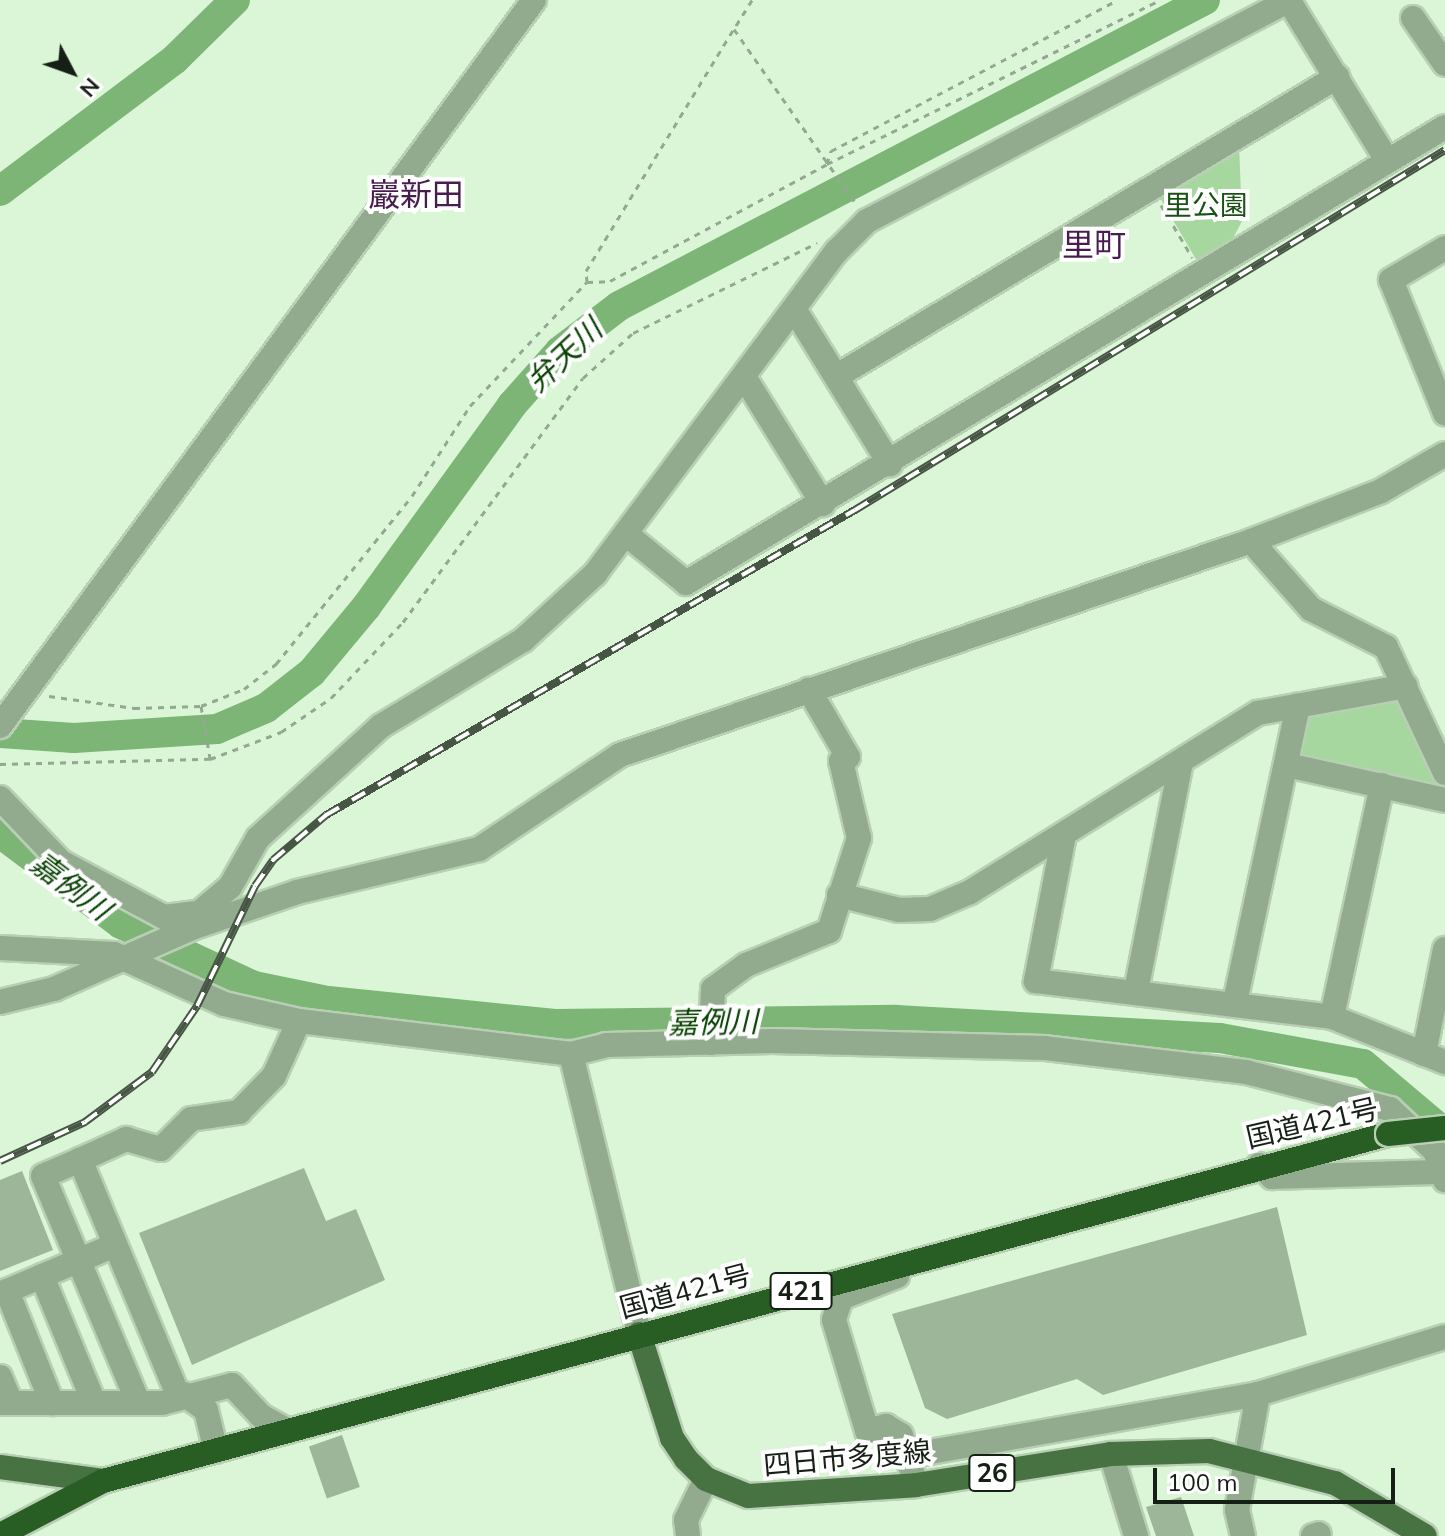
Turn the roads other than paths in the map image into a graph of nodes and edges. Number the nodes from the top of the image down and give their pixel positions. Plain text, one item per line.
1 (534, 0) edge
2 (1290, 0) edge
3 (1413, 18) dead end
4 (1445, 64) edge
5 (1337, 77) junction
6 (1445, 127) edge
7 (1387, 160) junction
8 (1445, 248) edge
9 (796, 312) junction
10 (837, 376) junction
11 (746, 380) junction
12 (1445, 413) edge
13 (1445, 454) edge
14 (890, 464) junction
15 (823, 504) junction
16 (626, 534) junction
17 (1251, 541) junction
18 (1406, 686) junction
19 (809, 690) junction
20 (1298, 706) junction
21 (0, 726) edge
22 (1181, 761) junction
23 (1287, 765) junction
24 (1445, 773) edge
25 (1382, 785) junction
26 (0, 798) edge
27 (1445, 800) edge
28 (1064, 835) junction
29 (839, 895) junction
30 (183, 928) junction
31 (0, 948) edge
32 (1445, 949) edge
33 (127, 957) junction
34 (1136, 991) junction
35 (0, 1002) edge
36 (1235, 1002) junction
37 (1332, 1017) junction
38 (299, 1021) junction
39 (711, 1039) junction
40 (571, 1054) junction
41 (1434, 1058) edge
42 (1445, 1128) edge
43 (80, 1160) junction
44 (1259, 1165) junction
45 (1444, 1174) edge
46 (115, 1245) junction
47 (78, 1260) junction
48 (898, 1264) junction
49 (42, 1276) junction
50 (3, 1292) edge
51 (639, 1334) junction
52 (1445, 1337) edge
53 (0, 1377) edge
54 (181, 1394) junction
55 (1258, 1394) junction
56 (138, 1402) junction
57 (5, 1403) edge
58 (52, 1403) junction
59 (94, 1403) junction
60 (288, 1431) junction
61 (216, 1451) junction
62 (1111, 1454) junction
63 (1246, 1455) junction
64 (907, 1456) junction
65 (0, 1467) edge
66 (706, 1479) junction
67 (103, 1481) junction
68 (916, 1485) junction
69 (0, 1535) edge
70 (688, 1536) edge
71 (1136, 1536) edge
72 (1243, 1536) edge
73 (1425, 1536) edge

1 - 21 street
2 - 5 street
2 - 9 street
3 - 4 street
5 - 7 street
5 - 10 street
6 - 7 street
7 - 14 street
8 - 12 street
9 - 10 street
9 - 11 street
10 - 14 street
11 - 15 street
11 - 16 street
13 - 17 street
14 - 15 street
15 - 16 street
16 - 30 street
17 - 18 street
17 - 19 street
18 - 20 street
18 - 24 street
19 - 29 street
19 - 30 street
20 - 22 street
20 - 23 street
22 - 28 street
22 - 34 street
23 - 25 street
23 - 36 street
25 - 27 street
25 - 37 street
26 - 30 street
28 - 29 street
28 - 34 street
29 - 39 street
30 - 33 street
31 - 33 street
32 - 41 street
33 - 35 street
33 - 38 street
34 - 36 street
36 - 37 street
37 - 41 street
38 - 40 street
38 - 43 street
39 - 40 street
39 - 45 street
40 - 51 street
42 - 44 highway, 国道421号 / 421, bridge
43 - 46 street
43 - 47 street
44 - 45 street
44 - 48 highway, 国道421号 / 421
46 - 47 street
46 - 54 street
47 - 49 street
47 - 56 street
48 - 51 highway, 国道421号 / 421
48 - 64 street
49 - 50 street
49 - 59 street
50 - 58 street
51 - 60 highway, 国道421号 / 421
51 - 66 main road
52 - 55 street
53 - 57 street
54 - 56 street
54 - 60 street
54 - 61 street
55 - 63 street
55 - 64 street
56 - 59 street
57 - 58 street
58 - 59 street
60 - 61 highway, 国道421号 / 421
61 - 67 highway, 国道421号 / 421
62 - 63 main road, 四日市多度線 / 26
62 - 68 main road, 四日市多度線 / 26
62 - 71 street
63 - 72 street
63 - 73 main road, 四日市多度線 / 26
64 - 68 street
65 - 67 main road
66 - 68 main road, 四日市多度線 / 26
66 - 70 street
67 - 69 highway, 国道421号 / 421

